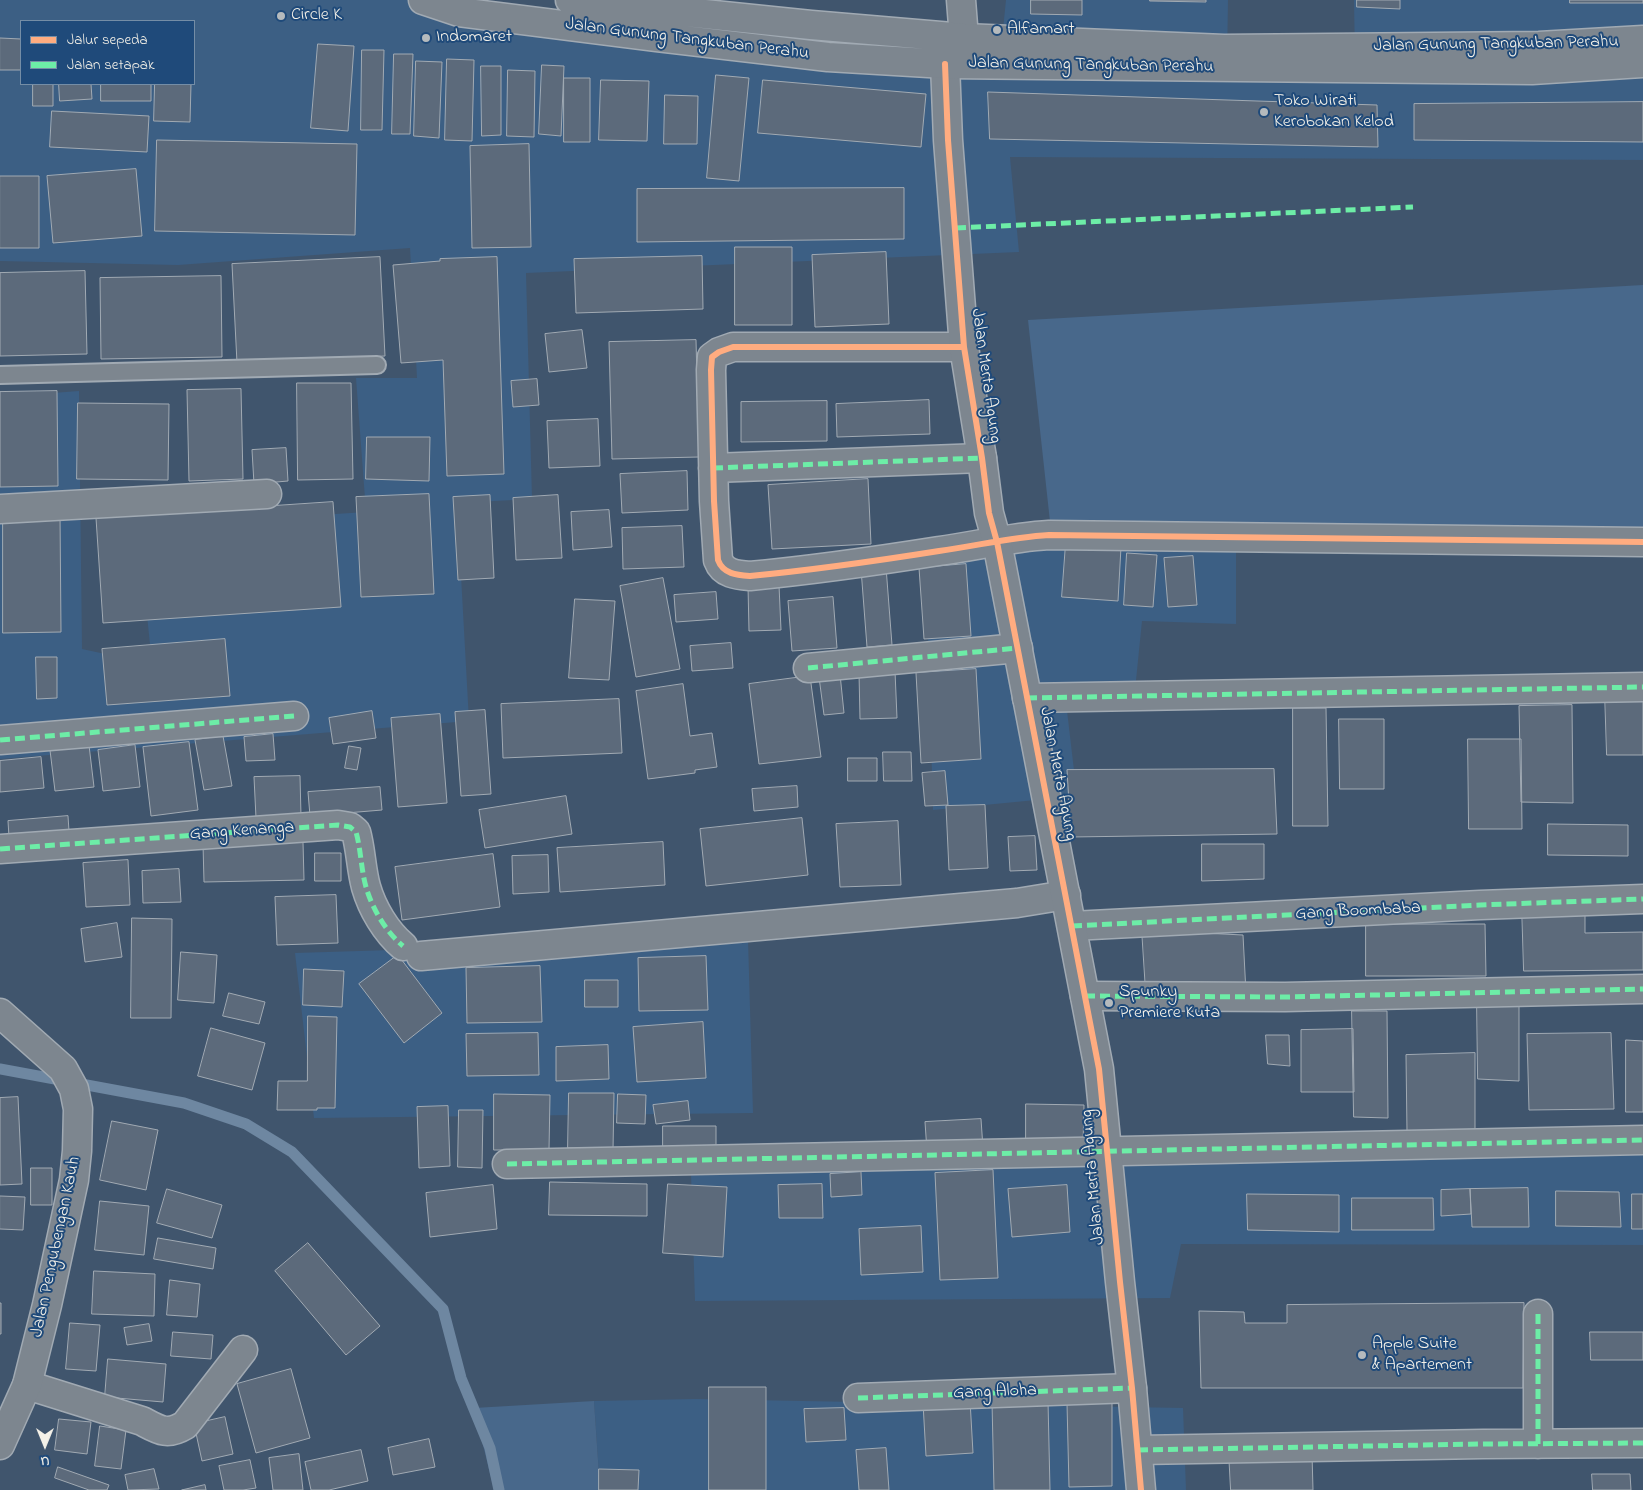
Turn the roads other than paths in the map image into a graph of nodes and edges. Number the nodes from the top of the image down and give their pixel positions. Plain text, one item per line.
1 (423, 0) edge
2 (570, 0) edge
3 (961, 0) edge
4 (964, 38) junction
5 (1643, 40) edge
6 (1643, 63) edge
7 (944, 64) junction
8 (964, 347) junction
9 (377, 365) dead end
10 (0, 375) edge
11 (982, 458) junction
12 (713, 468) junction
13 (267, 494) dead end
14 (0, 509) edge
15 (997, 542) junction
16 (1643, 542) edge
17 (1018, 648) junction
18 (808, 668) dead end
19 (1643, 687) edge
20 (1027, 698) junction
21 (294, 716) dead end
22 (0, 740) edge
23 (0, 849) edge
24 (1066, 895) junction
25 (1643, 899) edge
26 (1072, 926) junction
27 (1643, 989) edge
28 (1085, 996) junction
29 (0, 1013) edge
30 (1643, 1140) edge
31 (1107, 1152) junction
32 (507, 1164) dead end
33 (1538, 1314) dead end
34 (243, 1350) dead end
35 (27, 1385) junction
36 (1132, 1388) junction
37 (858, 1398) dead end
38 (1538, 1444) junction
39 (1643, 1444) edge
40 (0, 1445) edge
41 (1138, 1450) junction
42 (1141, 1490) edge

1 - 7 street, Jalan Gunung Tangkuban Perahu
2 - 4 street, Jalan Gunung Tangkuban Perahu
3 - 4 street
4 - 5 street, Jalan Gunung Tangkuban Perahu
6 - 7 street, Jalan Gunung Tangkuban Perahu
7 - 8 street, Jalan Merta Agung
8 - 11 street, Jalan Merta Agung
8 - 12 street
9 - 10 lane
11 - 12 street
11 - 15 street, Jalan Merta Agung
12 - 15 street
13 - 14 street
15 - 16 street
15 - 17 street, Jalan Merta Agung
17 - 18 street
17 - 20 street, Jalan Merta Agung
19 - 20 street
20 - 24 street, Jalan Merta Agung
21 - 22 street
23 - 24 street, Gang Kenanga
24 - 26 street, Jalan Merta Agung
25 - 26 street, Gang Boombaba
26 - 28 street, Jalan Merta Agung
27 - 28 street
28 - 31 street, Jalan Merta Agung
29 - 35 street, Jalan Pengubengan Kauh
30 - 31 street
31 - 32 street
31 - 36 street, Jalan Merta Agung
33 - 38 street
34 - 35 street
35 - 40 street, Jalan Pengubengan Kauh
36 - 37 street, Gang Aloha
36 - 41 street, Jalan Merta Agung
38 - 39 street
38 - 41 street
41 - 42 street, Jalan Merta Agung

